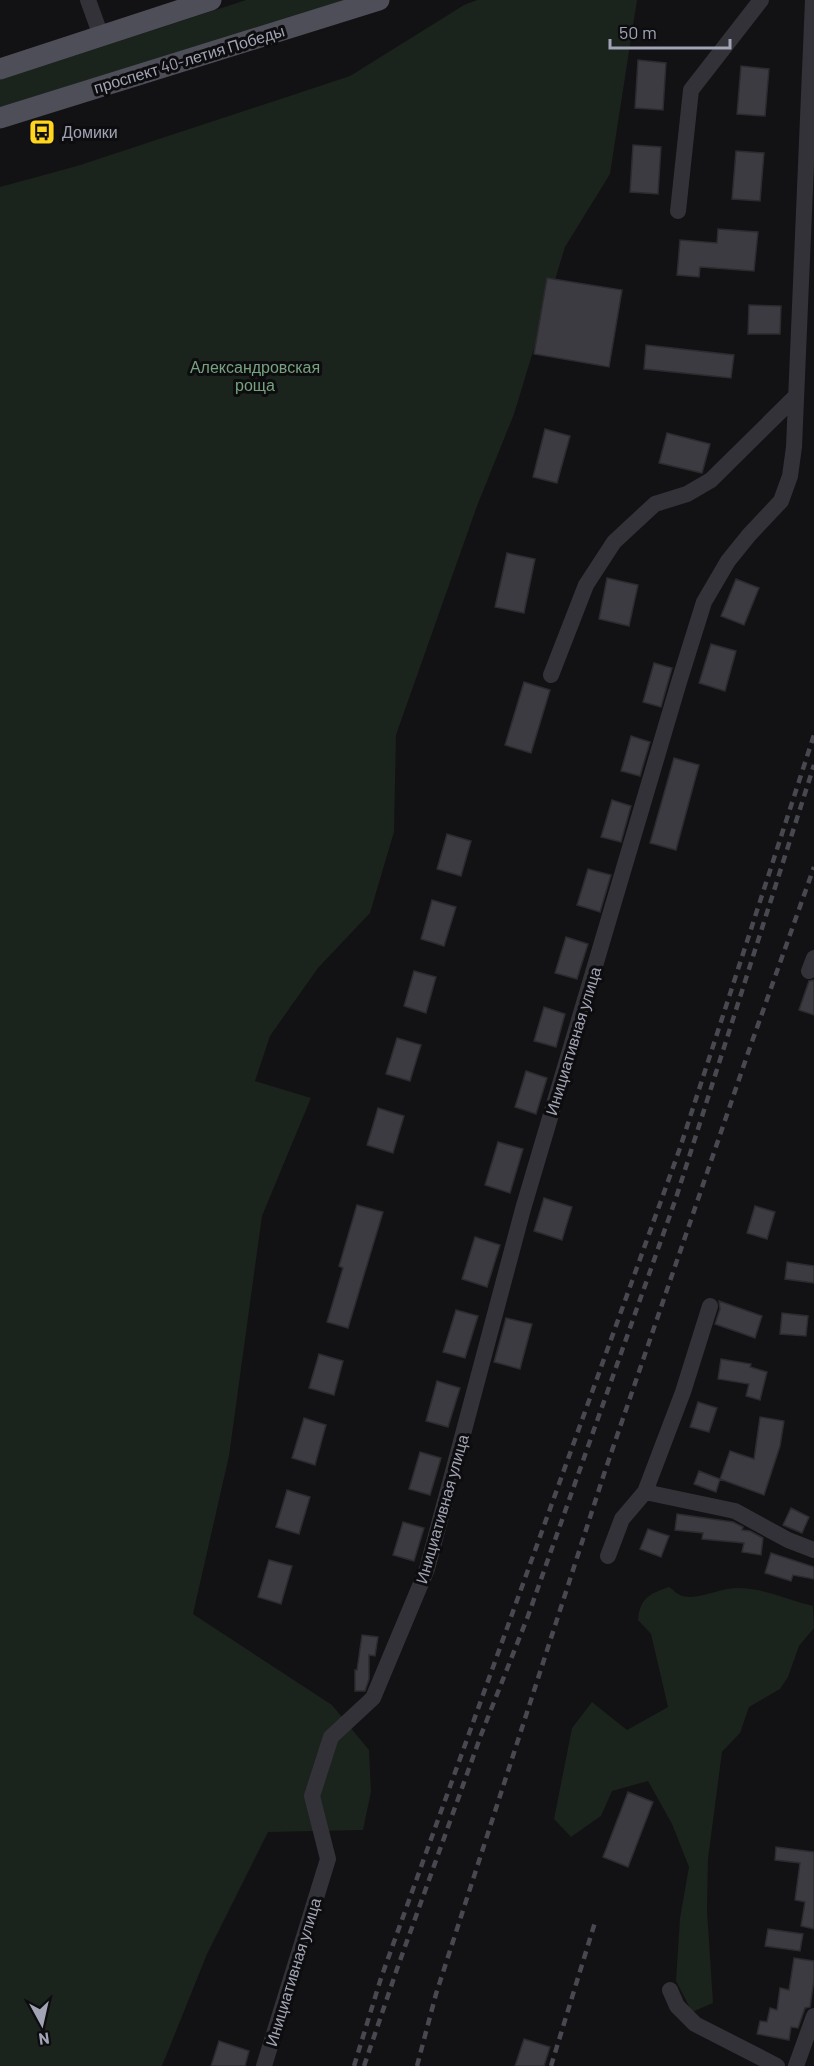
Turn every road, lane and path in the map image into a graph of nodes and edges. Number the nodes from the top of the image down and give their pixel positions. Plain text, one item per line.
1 (88, 0) edge
2 (211, 0) edge
3 (379, 0) edge
4 (761, 0) edge
5 (813, 0) edge
6 (101, 36) junction
7 (0, 69) edge
8 (0, 118) edge
9 (678, 210) dead end
10 (796, 396) junction
11 (552, 675) dead end
12 (710, 1306) dead end
13 (645, 1492) junction
14 (814, 1550) edge
15 (608, 1556) dead end
16 (670, 1990) dead end
17 (814, 2016) edge
18 (264, 2066) edge
19 (777, 2066) edge
20 (797, 2066) edge

1 - 6 street
2 - 6 main road
3 - 8 main road, проспект 40-летия Победы
4 - 9 street
5 - 10 street, Инициативная улица
6 - 7 main road
10 - 11 street
10 - 18 street, Инициативная улица
12 - 13 street
13 - 14 street
13 - 15 street
16 - 19 street
17 - 20 street

